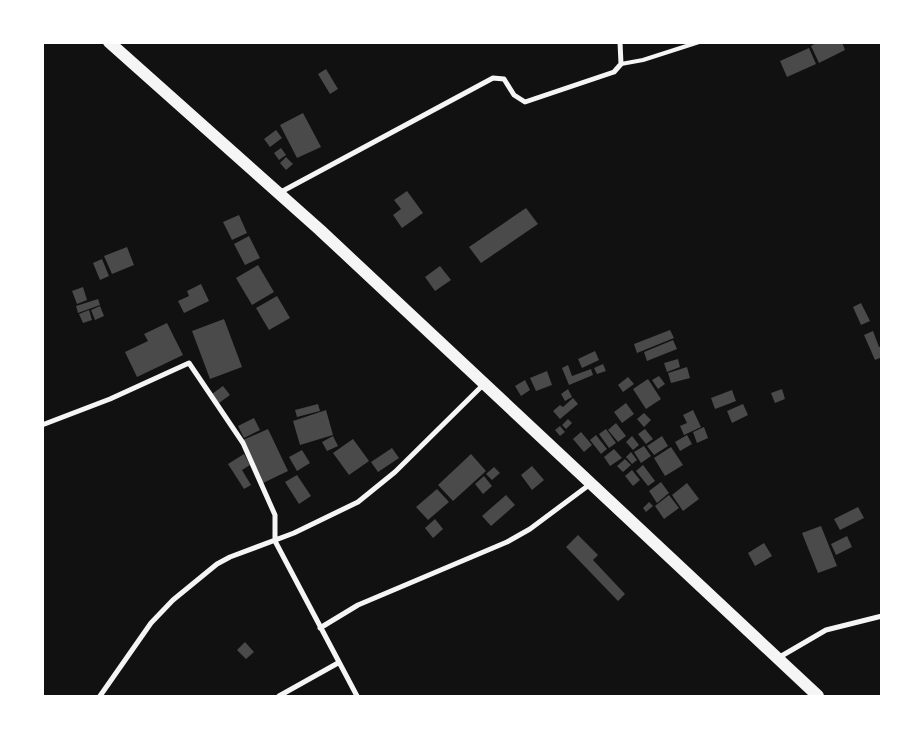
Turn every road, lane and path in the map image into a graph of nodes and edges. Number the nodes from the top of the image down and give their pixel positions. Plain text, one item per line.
1 (109, 42) edge
2 (620, 42) edge
3 (699, 42) edge
4 (621, 64) junction
5 (278, 193) junction
6 (483, 385) junction
7 (42, 425) edge
8 (589, 485) junction
9 (275, 540) junction
10 (882, 616) edge
11 (320, 628) junction
12 (778, 658) junction
13 (338, 663) junction
14 (100, 696) edge
15 (279, 696) edge
16 (357, 696) edge
17 (818, 696) edge

1 - 5 main road
2 - 4 street
3 - 4 lane
4 - 5 street
5 - 6 main road
6 - 8 main road
6 - 9 street
7 - 9 street
8 - 11 street
8 - 12 main road
9 - 11 street
9 - 14 street
10 - 12 street
11 - 13 street
12 - 17 main road
13 - 15 street
13 - 16 street

